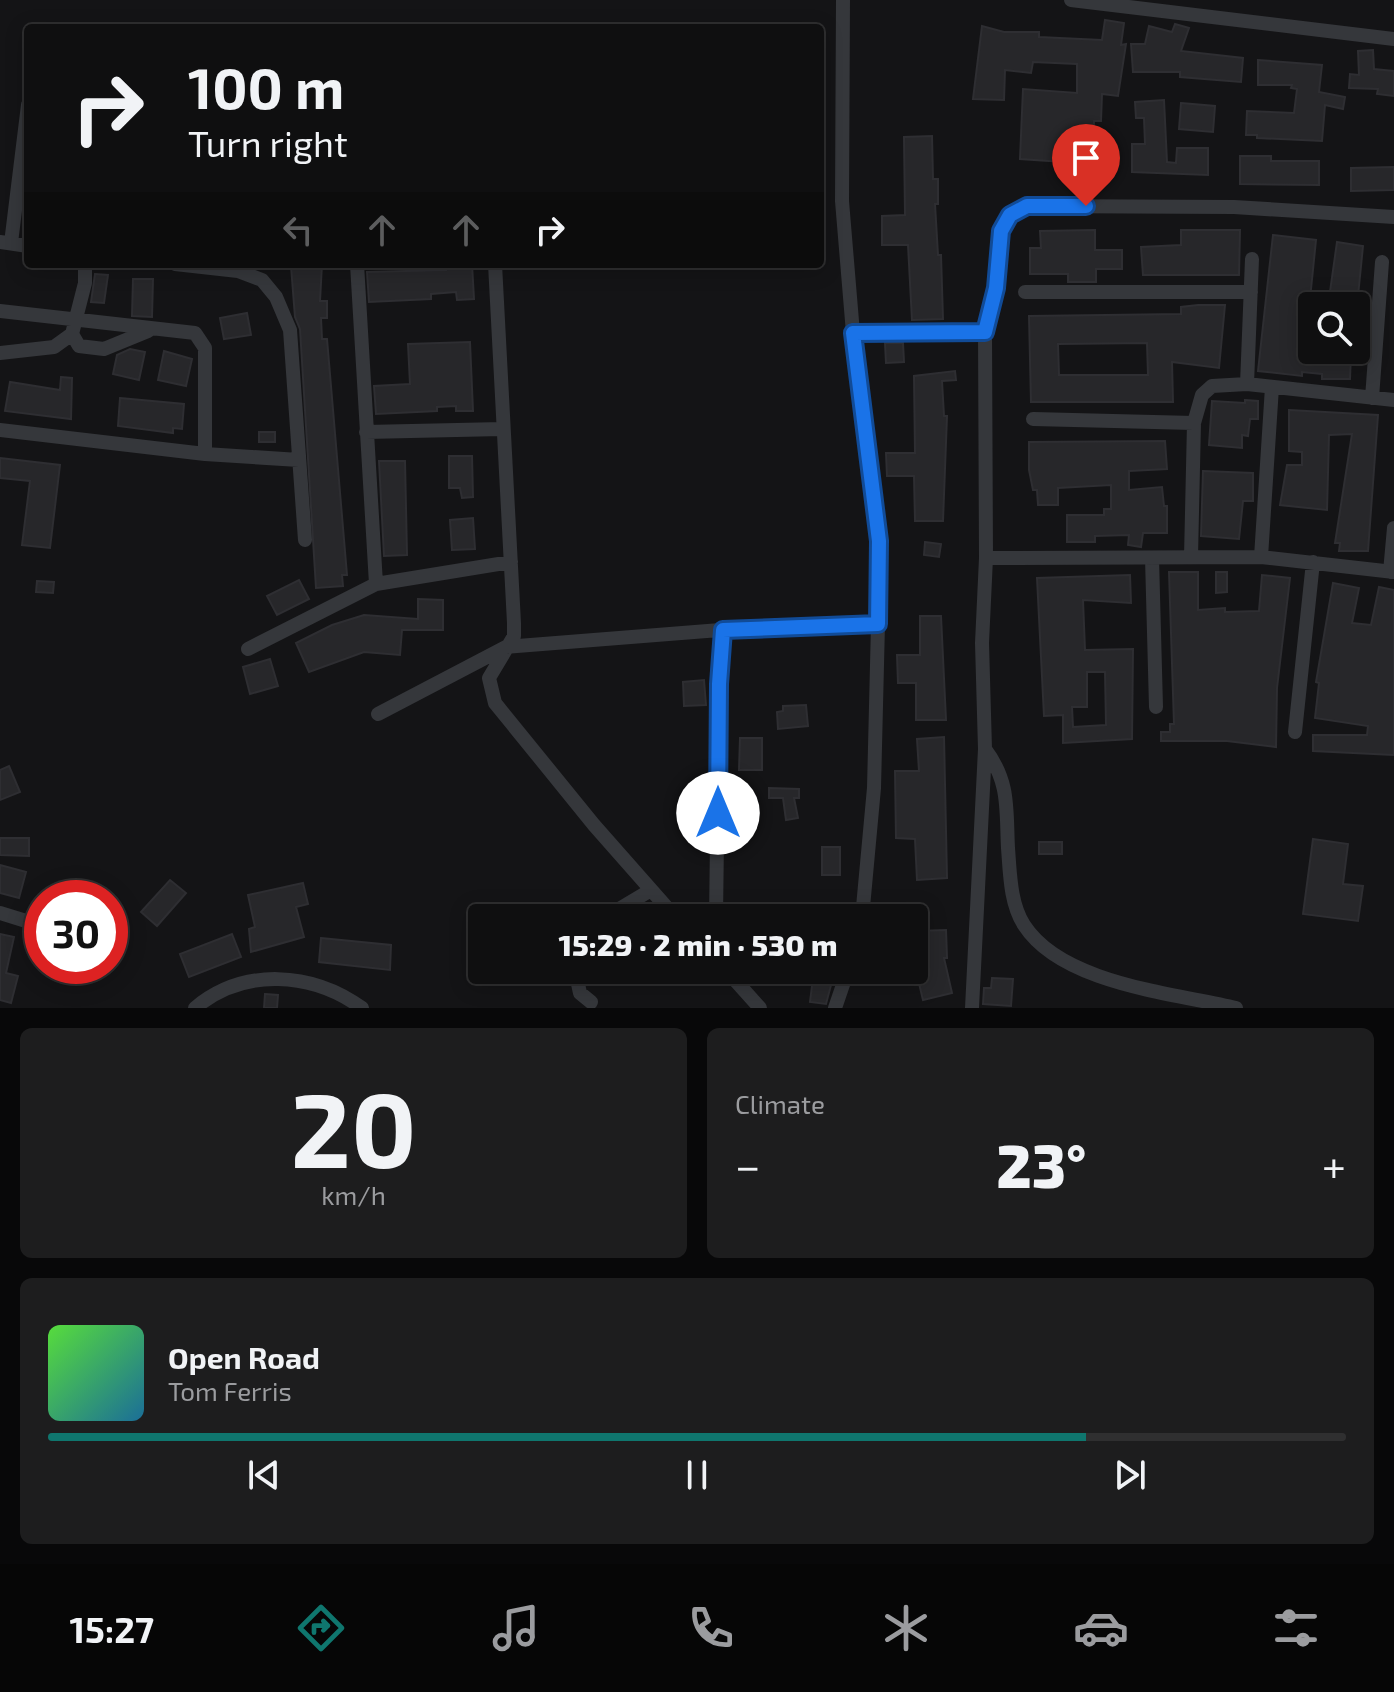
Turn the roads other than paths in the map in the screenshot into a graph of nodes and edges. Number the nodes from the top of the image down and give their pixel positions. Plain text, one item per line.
1 (843, 0) edge
2 (1071, 0) edge
3 (1394, 39) edge
4 (24, 129) edge
5 (1394, 217) edge
6 (5, 243) edge
7 (1252, 259) dead end
8 (1382, 262) dead end
9 (85, 268) edge
10 (211, 268) edge
11 (357, 268) edge
12 (495, 268) edge
13 (1025, 292) dead end
14 (1251, 292) junction
15 (0, 311) edge
16 (74, 327) junction
17 (155, 329) junction
18 (985, 332) junction
19 (853, 333) junction
20 (0, 353) edge
21 (1247, 384) junction
22 (1272, 387) junction
23 (1372, 398) junction
24 (1394, 400) edge
25 (1033, 419) dead end
26 (1194, 423) junction
27 (502, 429) junction
28 (0, 430) edge
29 (366, 432) junction
30 (205, 454) junction
31 (299, 460) junction
32 (1394, 528) edge
33 (305, 540) dead end
34 (1191, 557) junction
35 (1261, 557) junction
36 (986, 558) junction
37 (1152, 558) junction
38 (511, 562) junction
39 (1313, 562) junction
40 (1392, 572) edge
41 (376, 584) junction
42 (878, 624) junction
43 (723, 630) junction
44 (506, 647) junction
45 (248, 649) dead end
46 (1156, 707) dead end
47 (378, 714) dead end
48 (1295, 732) dead end
49 (985, 749) junction
50 (651, 890) junction
51 (628, 904) edge
52 (664, 904) edge
53 (716, 904) edge
54 (863, 904) edge
55 (0, 913) edge
56 (24, 920) edge
57 (578, 984) edge
58 (739, 984) edge
59 (843, 984) edge
60 (591, 1002) dead end
61 (195, 1008) edge
62 (362, 1008) edge
63 (760, 1008) edge
64 (835, 1008) edge
65 (972, 1008) edge
66 (1236, 1008) edge

1 - 19 street
2 - 3 street
4 - 6 street
5 - 18 street
7 - 14 street
8 - 23 street
9 - 16 street
10 - 31 street
11 - 29 street
12 - 27 street
13 - 14 street
14 - 21 street
15 - 16 street
16 - 17 street
16 - 17 street
16 - 20 street
17 - 30 street
18 - 19 street
18 - 36 street
19 - 42 street
21 - 22 street
21 - 26 street
22 - 23 street
22 - 35 street
23 - 24 street
25 - 26 street
26 - 34 street
27 - 29 street
27 - 38 street
28 - 30 street
29 - 41 street
30 - 31 street
31 - 33 street
32 - 40 street
34 - 35 street
34 - 37 street
35 - 39 street
36 - 37 street
36 - 49 street
37 - 46 street
38 - 41 street
38 - 44 street
39 - 40 street
39 - 48 street
41 - 45 street
42 - 43 street
42 - 54 street
43 - 44 street
43 - 53 street
44 - 47 street
44 - 50 street
49 - 65 street
49 - 66 street
50 - 51 street
50 - 52 street
55 - 56 street
57 - 60 street
58 - 63 street
59 - 64 street
61 - 62 street

